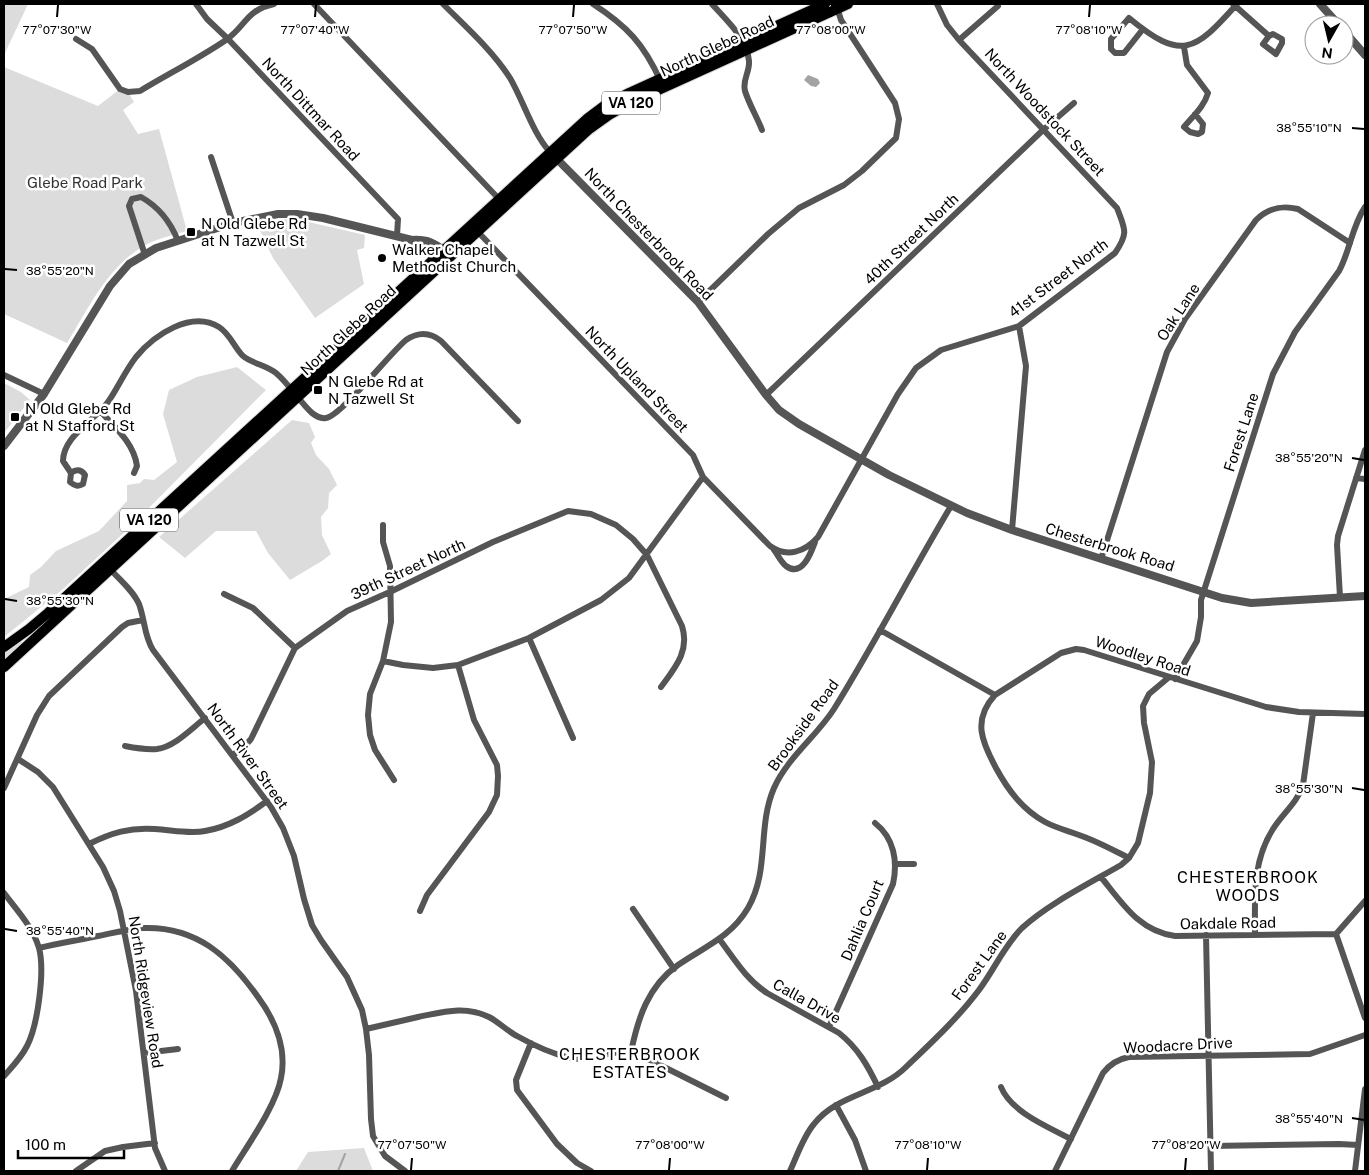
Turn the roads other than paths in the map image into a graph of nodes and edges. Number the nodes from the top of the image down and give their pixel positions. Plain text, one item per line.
1 (196, 4) edge
2 (274, 4) edge
3 (314, 4) edge
4 (443, 4) edge
5 (593, 4) edge
6 (712, 4) edge
7 (825, 4) edge
8 (848, 4) edge
9 (938, 4) edge
10 (1235, 4) edge
11 (1320, 4) edge
12 (836, 6) edge
13 (998, 6) dead end
14 (1330, 15) edge
15 (1143, 29) junction
16 (1269, 36) dead end
17 (76, 38) dead end
18 (228, 39) junction
19 (959, 40) junction
20 (1354, 42) edge
21 (744, 46) junction
22 (1184, 47) junction
23 (1365, 55) edge
24 (662, 83) junction
25 (1074, 103) dead end
26 (1195, 114) dead end
27 (762, 130) dead end
28 (1043, 130) junction
29 (553, 155) junction
30 (212, 157) dead end
31 (499, 199) junction
32 (1365, 207) edge
33 (233, 224) junction
34 (477, 231) junction
35 (397, 236) junction
36 (412, 240) junction
37 (178, 241) junction
38 (1124, 241) joint
39 (1350, 243) junction
40 (447, 253) junction
41 (145, 255) junction
42 (439, 261) junction
43 (698, 302) junction
44 (1019, 326) junction
45 (4, 375) edge
46 (44, 394) junction
47 (294, 394) junction
48 (766, 395) junction
49 (101, 412) junction
50 (518, 421) dead end
51 (4, 446) edge
52 (1365, 450) edge
53 (861, 458) junction
54 (71, 473) dead end
55 (134, 473) dead end
56 (702, 477) junction
57 (1356, 478) junction
58 (1365, 479) edge
59 (950, 506) junction
60 (383, 525) dead end
61 (1012, 530) junction
62 (818, 537) junction
63 (774, 548) junction
64 (647, 555) junction
65 (1101, 559) junction
66 (107, 566) junction
67 (392, 591) junction
68 (1203, 593) junction
69 (224, 594) dead end
70 (1365, 596) edge
71 (1340, 597) junction
72 (143, 620) junction
73 (880, 630) junction
74 (529, 638) junction
75 (4, 646) edge
76 (295, 648) junction
77 (383, 661) junction
78 (458, 665) junction
79 (4, 667) edge
80 (1171, 678) junction
81 (661, 688) dead end
82 (995, 695) junction
83 (1313, 713) junction
84 (1365, 714) edge
85 (204, 718) junction
86 (573, 738) dead end
87 (125, 746) dead end
88 (232, 755) junction
89 (18, 759) junction
90 (394, 780) dead end
91 (4, 788) edge
92 (267, 801) junction
93 (875, 823) dead end
94 (89, 844) junction
95 (1129, 858) junction
96 (895, 864) junction
97 (914, 864) dead end
98 (1100, 877) junction
99 (4, 893) edge
100 (1365, 901) edge
101 (633, 909) dead end
102 (420, 911) dead end
103 (124, 931) junction
104 (1255, 934) junction
105 (1336, 934) junction
106 (1206, 936) junction
107 (720, 940) junction
108 (39, 948) junction
109 (674, 969) junction
110 (1365, 1018) edge
111 (828, 1027) junction
112 (366, 1029) junction
113 (1365, 1035) edge
114 (531, 1043) junction
115 (178, 1049) dead end
116 (631, 1052) junction
117 (144, 1053) junction
118 (1209, 1056) junction
119 (4, 1076) edge
120 (1001, 1087) dead end
121 (878, 1088) junction
122 (1365, 1089) edge
123 (726, 1098) dead end
124 (836, 1105) junction
125 (1071, 1139) junction
126 (155, 1143) junction
127 (1358, 1145) junction
128 (1211, 1146) junction
129 (76, 1171) edge
130 (165, 1171) edge
131 (232, 1171) edge
132 (405, 1171) edge
133 (591, 1171) edge
134 (790, 1171) edge
135 (866, 1171) edge
136 (1055, 1171) edge
137 (1211, 1171) edge
138 (1355, 1171) edge

1 - 18 street, North Dittmar Road
2 - 18 street
3 - 31 street
4 - 29 street, North Chesterbrook Road
5 - 24 street
6 - 21 street
7 - 21 main road, North Glebe Road / VA 120
8 - 12 main road, North Glebe Road / VA 120
9 - 19 street, North Woodstock Street
10 - 16 street
10 - 22 street
11 - 14 street
12 - 21 main road, North Glebe Road / VA 120
12 - 43 street
13 - 19 street
15 - 15 street
15 - 22 street
17 - 18 street
18 - 35 street, North Dittmar Road
19 - 28 street, North Woodstock Street
20 - 23 street
21 - 24 main road, North Glebe Road / VA 120
21 - 27 street
22 - 26 street
24 - 29 main road, North Glebe Road / VA 120
25 - 28 street, 40th Street North
28 - 38 street, North Woodstock Street
28 - 48 street, 40th Street North
29 - 31 main road, North Glebe Road / VA 120
29 - 34 main road, North Glebe Road / VA 120
29 - 43 street, North Chesterbrook Road
30 - 33 street
31 - 40 main road, North Glebe Road / VA 120
32 - 39 street, Forest Lane
33 - 35 street
33 - 37 street
34 - 40 main road, North Glebe Road / VA 120
34 - 56 street, North Upland Street
35 - 36 street
36 - 40 street
36 - 42 street
37 - 41 street
37 - 41 street
38 - 44 street, 41st Street North
39 - 65 street, Oak Lane
39 - 68 street, Forest Lane
40 - 42 main road, North Glebe Road / VA 120
41 - 46 street
42 - 47 main road, North Glebe Road / VA 120
43 - 48 street, North Chesterbrook Road
44 - 53 street, 41st Street North
44 - 61 street
45 - 46 street
46 - 51 street
47 - 49 street
47 - 50 street
47 - 66 main road, North Glebe Road / VA 120
48 - 53 street, North Chesterbrook Road
49 - 54 street
49 - 55 street
52 - 57 street
53 - 59 street, Chesterbrook Road
53 - 62 street, 41st Street North
56 - 63 street, North Upland Street
56 - 64 street
57 - 58 street
57 - 71 street
59 - 61 street, Chesterbrook Road
59 - 73 street, Brookside Road
60 - 67 street
61 - 65 street, Chesterbrook Road
62 - 63 street
62 - 63 street, North Upland Street
64 - 67 street, 39th Street North
64 - 74 street
64 - 81 street, 39th Street North
65 - 68 street, Chesterbrook Road
66 - 72 street, North River Street
66 - 75 main road, North Glebe Road / VA 120
66 - 79 main road, North Glebe Road / VA 120
67 - 76 street, 39th Street North
67 - 77 street
68 - 71 street, Chesterbrook Road
68 - 80 street, Forest Lane
69 - 76 street
70 - 71 street, Chesterbrook Road
72 - 85 street, North River Street
72 - 89 street
73 - 82 street
73 - 107 street, Brookside Road
74 - 78 street
74 - 86 street
76 - 88 street, 39th Street North
77 - 78 street
77 - 90 street
78 - 102 street
80 - 82 street, Woodley Road
80 - 83 street, Woodley Road
80 - 95 street, Forest Lane
82 - 95 street
83 - 84 street, Woodley Road
83 - 104 street
85 - 87 street
85 - 88 street, North River Street
88 - 92 street, North River Street
89 - 91 street
89 - 94 street, North Ridgeview Road
92 - 94 street
92 - 112 street, North River Street
93 - 96 street, Dahlia Court
94 - 103 street, North Ridgeview Road
95 - 98 street, Forest Lane
96 - 97 street
96 - 111 street, Dahlia Court
98 - 106 street, Oakdale Road
98 - 121 street, Forest Lane
99 - 108 street
100 - 105 street
101 - 109 street
103 - 108 street
103 - 117 street, North Ridgeview Road
103 - 131 street
104 - 105 street, Oakdale Road
104 - 106 street, Oakdale Road
105 - 110 street
106 - 118 street
107 - 109 street, Brookside Road
107 - 111 street, Calla Drive
108 - 119 street
109 - 116 street, Brookside Road
111 - 121 street, Calla Drive
112 - 114 street
112 - 132 street, North River Street
113 - 118 street, Woodacre Drive
114 - 116 street
114 - 133 street
115 - 117 street
116 - 123 street
117 - 126 street, North Ridgeview Road
118 - 125 street, Woodacre Drive
118 - 128 street
120 - 125 street
121 - 124 street, Forest Lane
122 - 127 street
124 - 134 street, Forest Lane
124 - 135 street
125 - 136 street, Woodacre Drive
126 - 129 street
126 - 130 street, North Ridgeview Road
127 - 128 street
127 - 138 street
128 - 137 street

